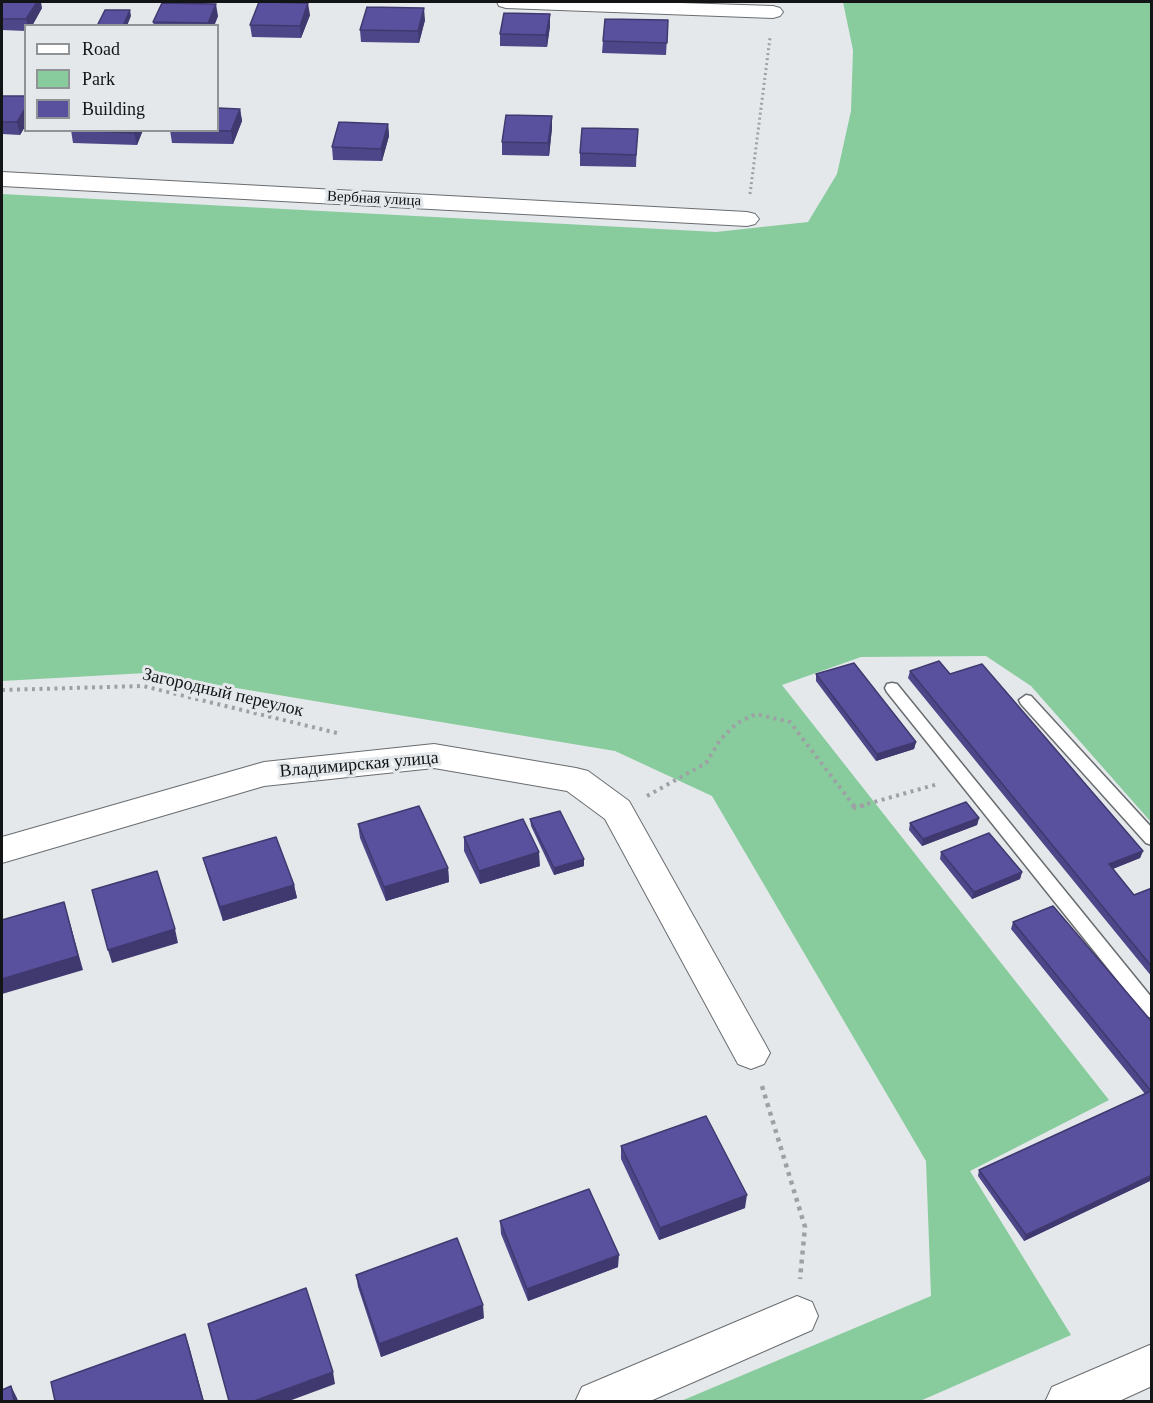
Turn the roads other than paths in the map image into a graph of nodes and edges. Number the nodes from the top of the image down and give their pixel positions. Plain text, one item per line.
1 (506, 2) edge
2 (773, 12) road end
3 (2, 179) edge
4 (747, 219) road end
5 (892, 688) dead end
6 (1026, 700) dead end
7 (1152, 839) edge
8 (2, 850) edge
9 (1152, 1011) edge
10 (751, 1053) road end
11 (797, 1316) road end
12 (1152, 1364) edge
13 (597, 1401) edge
14 (1067, 1401) edge

1 - 2 street
3 - 4 street, Вербная улица
5 - 9 lane
6 - 7 lane
8 - 10 street, Владимирская улица
11 - 13 street
12 - 14 street

